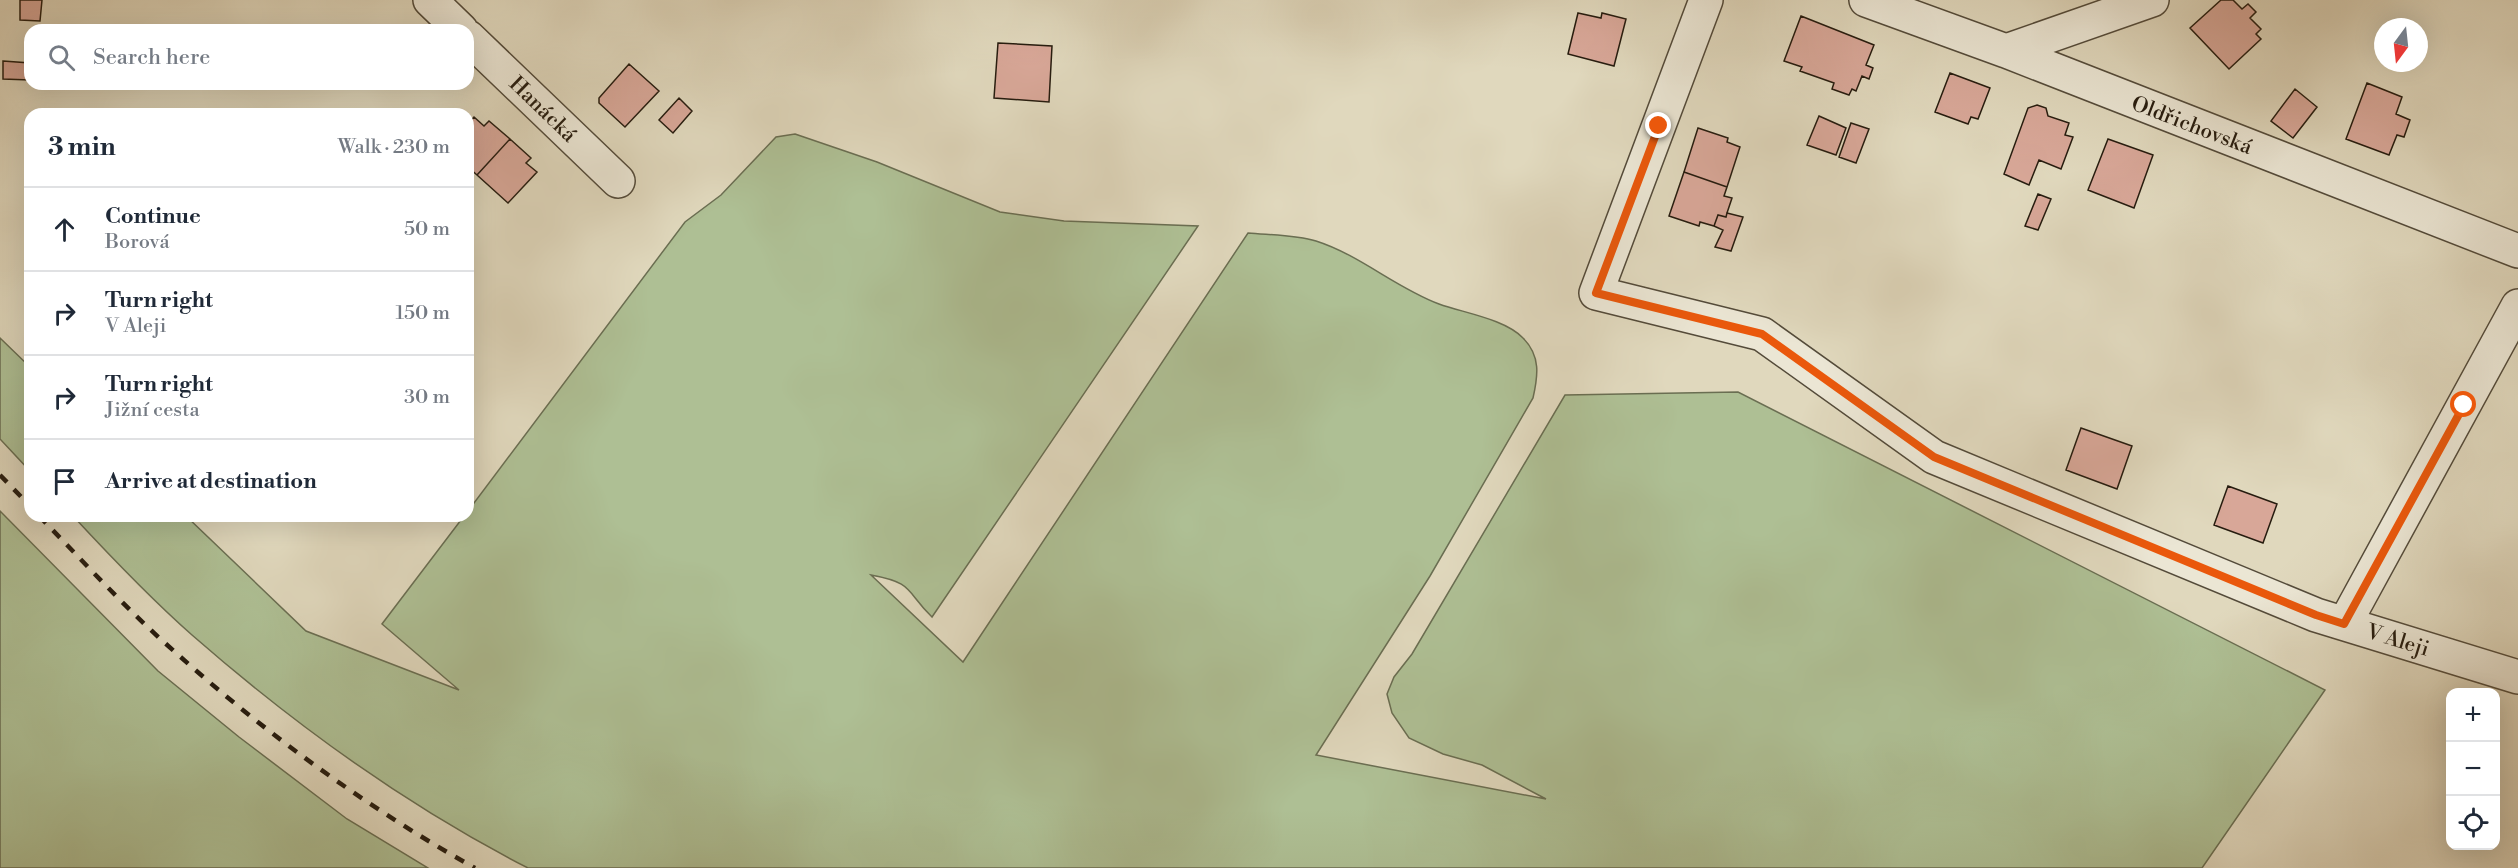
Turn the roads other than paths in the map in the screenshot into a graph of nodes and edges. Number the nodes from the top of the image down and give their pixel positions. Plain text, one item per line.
1 (430, 0) edge
2 (1706, 0) edge
3 (1866, 0) edge
4 (2152, 0) edge
5 (455, 24) edge
6 (474, 43) edge
7 (2006, 51) junction
8 (618, 182) dead end
9 (2518, 251) edge
10 (2518, 306) edge
11 (2344, 624) junction
12 (2518, 677) edge

1 - 5 street
2 - 11 street, V Aleji
3 - 7 street, Oldřichovská
4 - 7 street
6 - 8 street, Hanácká
7 - 9 street, Oldřichovská
10 - 11 street
11 - 12 street, V Aleji

